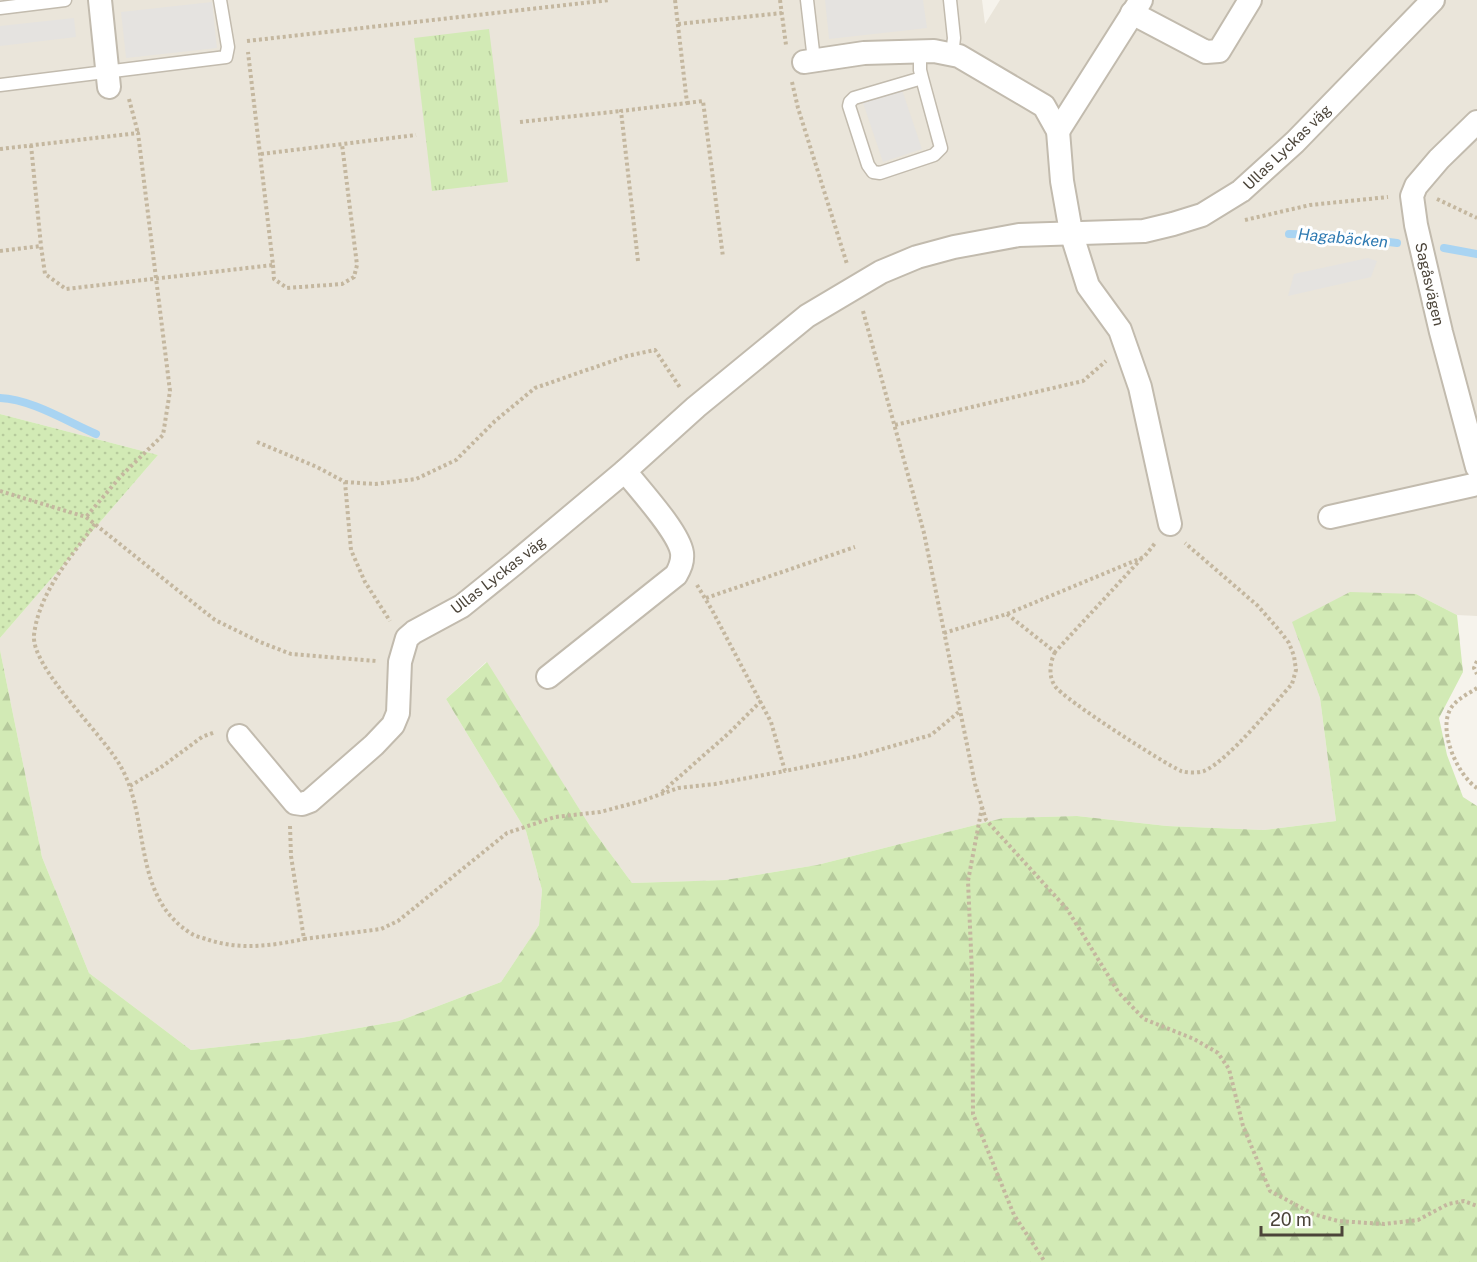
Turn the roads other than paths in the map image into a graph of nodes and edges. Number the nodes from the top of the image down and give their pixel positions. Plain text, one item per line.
1 (65, 0) edge
2 (100, 0) edge
3 (220, 0) edge
4 (807, 0) edge
5 (950, 0) edge
6 (1250, 0) edge
7 (1433, 0) edge
8 (1137, 7) edge
9 (0, 8) edge
10 (920, 51) junction
11 (952, 55) junction
12 (799, 62) joint
13 (922, 78) junction
14 (108, 79) junction
15 (0, 85) edge
16 (1477, 122) edge
17 (1058, 131) junction
18 (1071, 232) junction
19 (1477, 467) edge
20 (625, 471) junction
21 (1477, 482) edge
22 (1330, 518) dead end
23 (1170, 524) road end
24 (548, 677) dead end
25 (239, 736) road end

1 - 9 lane
2 - 14 street
3 - 14 lane
4 - 12 lane
5 - 11 lane
6 - 8 street
7 - 18 street, Ullas Lyckas väg
8 - 17 street
10 - 11 street
10 - 12 street
10 - 13 lane
11 - 17 street
13 - 13 lane
14 - 15 lane
16 - 19 street, Sagåsvägen
17 - 18 street
18 - 20 street, Ullas Lyckas väg
18 - 23 street
20 - 24 street
20 - 25 street, Ullas Lyckas väg
21 - 22 street

